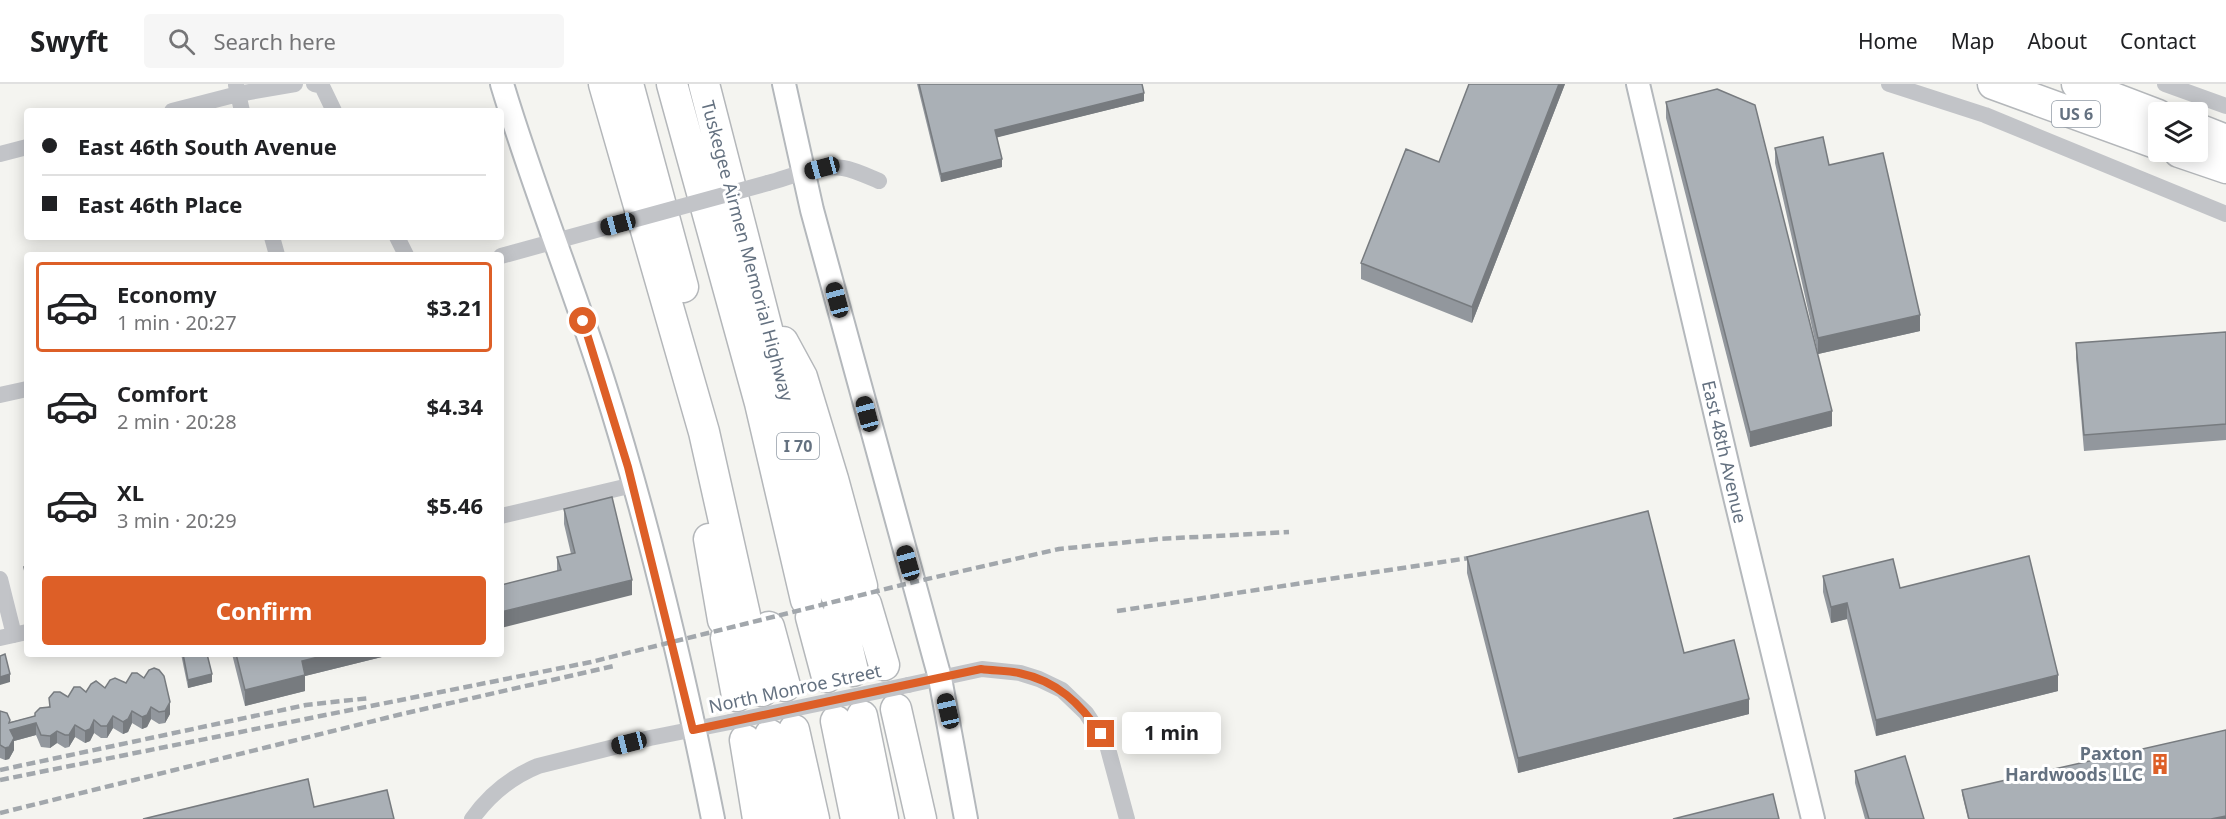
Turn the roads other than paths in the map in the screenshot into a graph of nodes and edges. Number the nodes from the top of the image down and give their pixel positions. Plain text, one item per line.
1 (295, 84) edge
2 (314, 84) edge
3 (501, 84) edge
4 (604, 84) edge
5 (628, 84) edge
6 (672, 84) edge
7 (704, 84) edge
8 (784, 84) edge
9 (1638, 84) edge
10 (1889, 84) edge
11 (1993, 84) edge
12 (2078, 84) edge
13 (2165, 84) edge
14 (237, 89) edge
15 (2226, 106) edge
16 (181, 108) edge
17 (241, 108) edge
18 (333, 108) edge
19 (2148, 111) edge
20 (2208, 133) edge
21 (2148, 140) edge
22 (2226, 140) edge
23 (24, 148) edge
24 (0, 154) edge
25 (2208, 162) edge
26 (2226, 168) edge
27 (803, 173) junction
28 (879, 181) dead end
29 (2226, 214) edge
30 (555, 241) junction
31 (504, 255) edge
32 (24, 390) edge
33 (0, 395) edge
34 (633, 485) junction
35 (504, 515) edge
36 (0, 579) edge
37 (836, 602) junction
38 (746, 624) junction
39 (14, 635) edge
40 (884, 665) dead end
41 (840, 674) dead end
42 (940, 678) junction
43 (902, 697) junction
44 (760, 714) junction
45 (693, 730) junction
46 (472, 819) edge
47 (713, 819) edge
48 (758, 819) edge
49 (788, 819) edge
50 (814, 819) edge
51 (856, 819) edge
52 (883, 819) edge
53 (921, 819) edge
54 (966, 819) edge
55 (1127, 819) edge
56 (1814, 819) edge

1 - 14 street
2 - 18 street
3 - 30 main road
4 - 38 highway
5 - 38 highway
6 - 37 highway
7 - 37 highway, Tuskegee Airmen Memorial Highway
8 - 27 main road
9 - 56 main road, East 48th Avenue
10 - 29 street
11 - 21 highway, US 6
12 - 19 highway, US 6
13 - 15 street
14 - 16 street
14 - 17 street
20 - 22 highway
23 - 24 street
25 - 26 highway
27 - 28 street
27 - 30 street, bridge
27 - 42 main road
30 - 31 street
30 - 34 main road
32 - 33 street
34 - 35 street
34 - 45 main road
36 - 39 street
37 - 40 highway
37 - 41 highway
38 - 44 highway
42 - 43 street, North Monroe Street
42 - 54 main road
42 - 55 street, North Monroe Street
43 - 44 street, North Monroe Street, bridge
43 - 53 highway
44 - 45 street, North Monroe Street
44 - 48 highway
44 - 49 highway
44 - 50 highway
45 - 46 street, North Monroe Street
45 - 47 main road
51 - 52 highway

